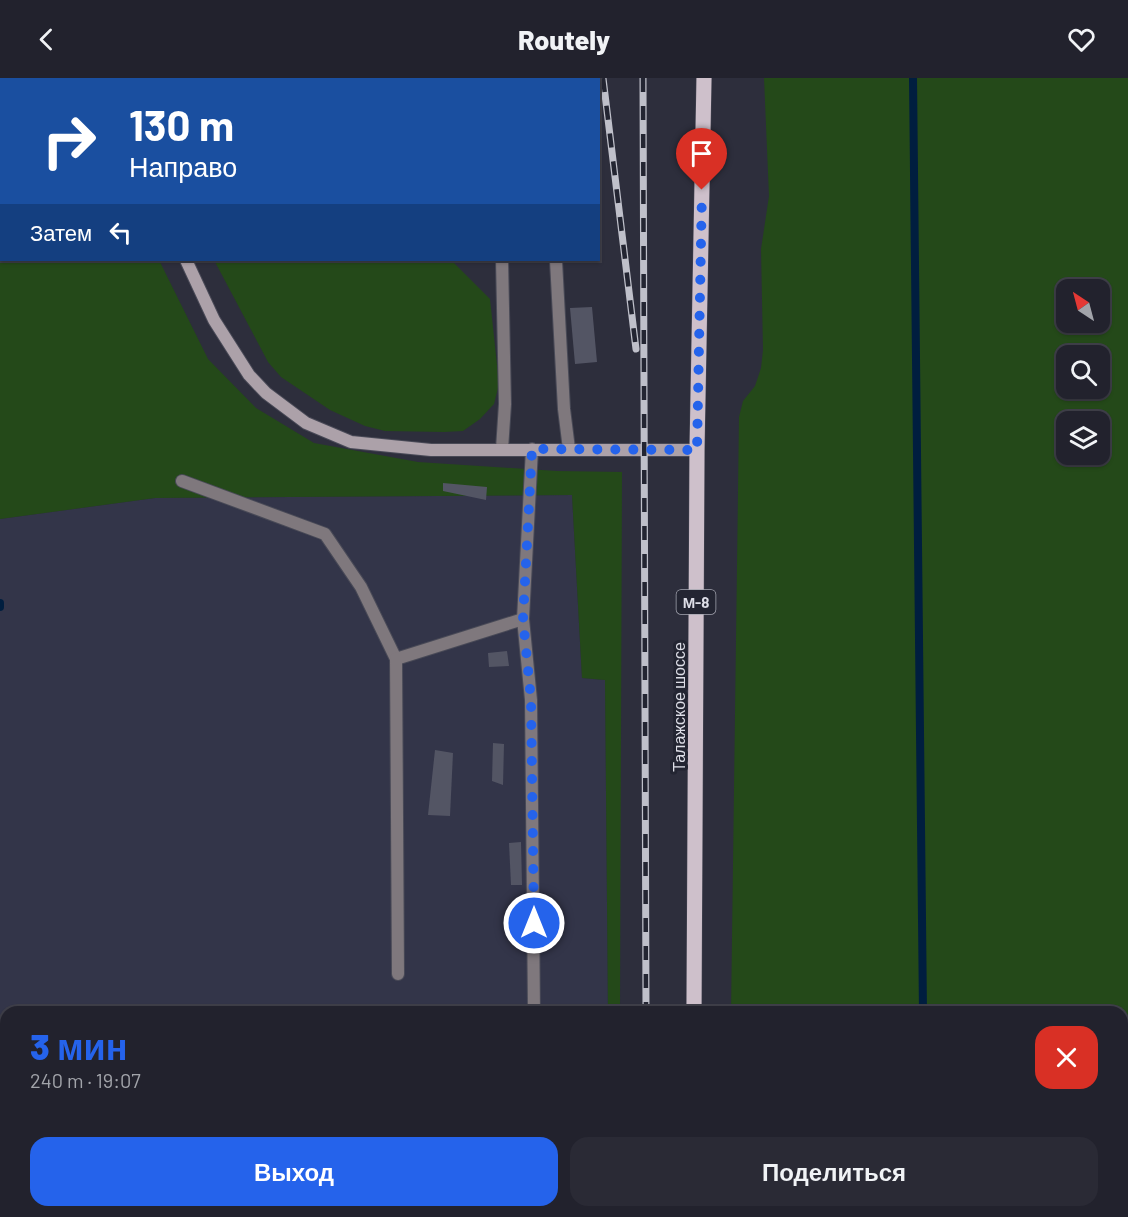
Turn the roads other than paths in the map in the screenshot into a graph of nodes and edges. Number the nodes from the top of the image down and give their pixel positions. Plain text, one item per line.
1 (704, 78) edge
2 (186, 261) edge
3 (502, 261) edge
4 (556, 261) edge
5 (569, 448) junction
6 (502, 449) junction
7 (532, 449) junction
8 (697, 450) junction
9 (182, 481) dead end
10 (523, 619) junction
11 (396, 659) junction
12 (398, 975) dead end
13 (534, 1006) edge
14 (694, 1006) edge

1 - 8 main road, Талажское шоссе / М-8
2 - 6 street
3 - 6 lane
4 - 5 lane
5 - 7 street
5 - 8 street
6 - 7 street
7 - 10 lane
8 - 14 main road, Талажское шоссе / М-8
9 - 11 lane
10 - 11 lane
10 - 13 lane
11 - 12 lane

